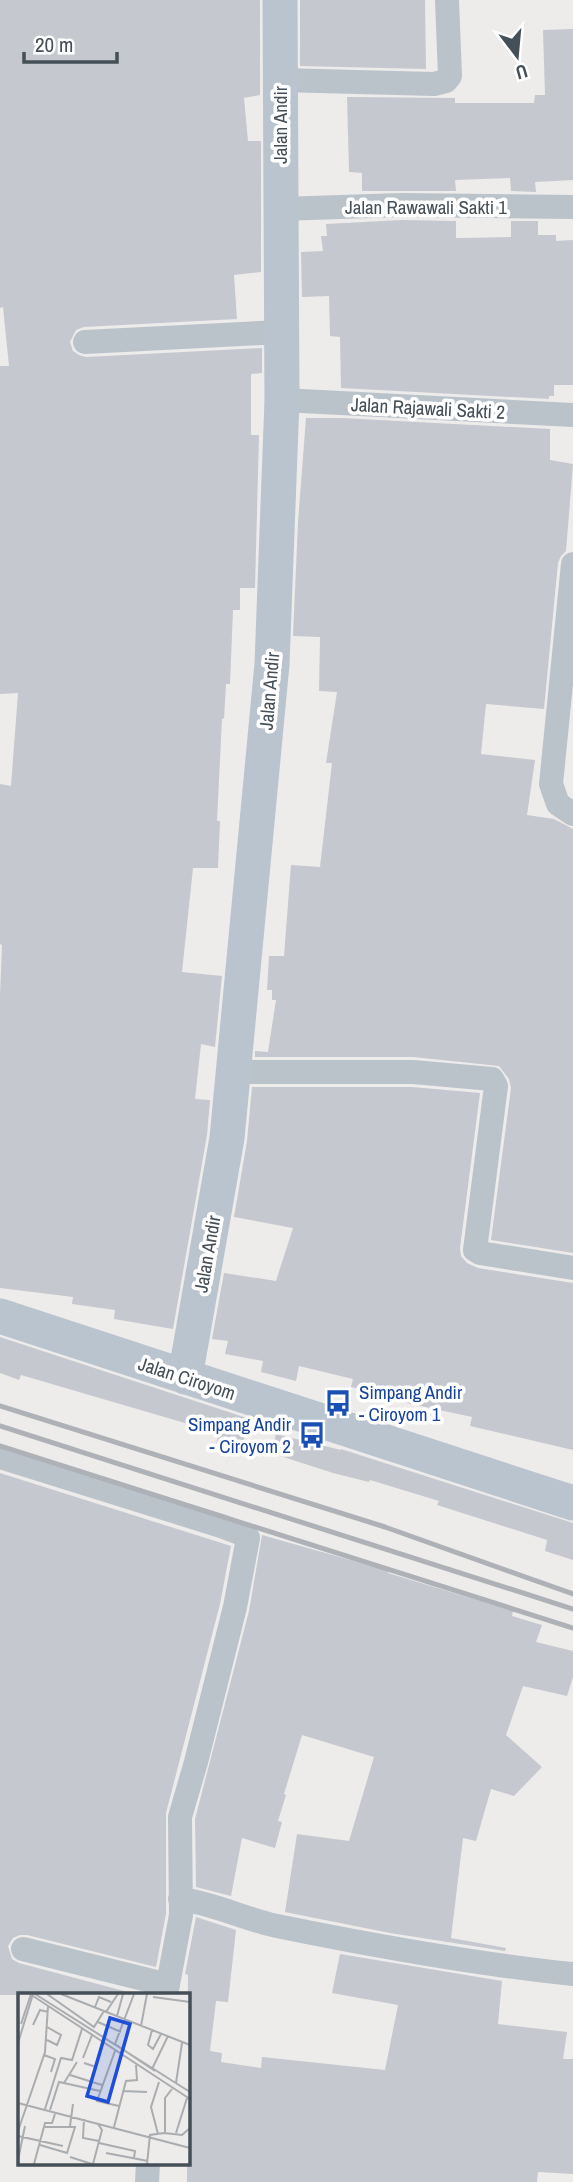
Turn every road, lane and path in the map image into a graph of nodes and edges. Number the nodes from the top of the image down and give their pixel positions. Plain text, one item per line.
1 (280, 0) edge
2 (447, 1) edge
3 (280, 80) junction
4 (573, 207) edge
5 (280, 209) junction
6 (281, 332) junction
7 (85, 342) dead end
8 (282, 400) junction
9 (573, 415) edge
10 (573, 564) edge
11 (570, 617) edge
12 (573, 814) edge
13 (233, 1072) junction
14 (573, 1268) edge
15 (0, 1317) edge
16 (185, 1377) junction
17 (0, 1457) edge
18 (573, 1503) edge
19 (180, 1899) junction
20 (23, 1949) dead end
21 (573, 1974) edge
22 (167, 1990) edge
23 (148, 2164) edge
24 (147, 2182) edge

1 - 3 street, Jalan Andir
2 - 3 street
3 - 5 street, Jalan Andir
4 - 5 street, Jalan Rawawali Sakti 1
5 - 6 street, Jalan Andir
6 - 7 street
6 - 8 street, Jalan Andir
8 - 9 street, Jalan Rajawali Sakti 2
8 - 13 street, Jalan Andir
10 - 11 street
11 - 12 street
13 - 14 street
13 - 16 street, Jalan Andir
15 - 16 street, Jalan Ciroyom
16 - 18 street, Jalan Ciroyom
17 - 19 street
19 - 21 street
19 - 22 street
20 - 22 street
23 - 24 street

